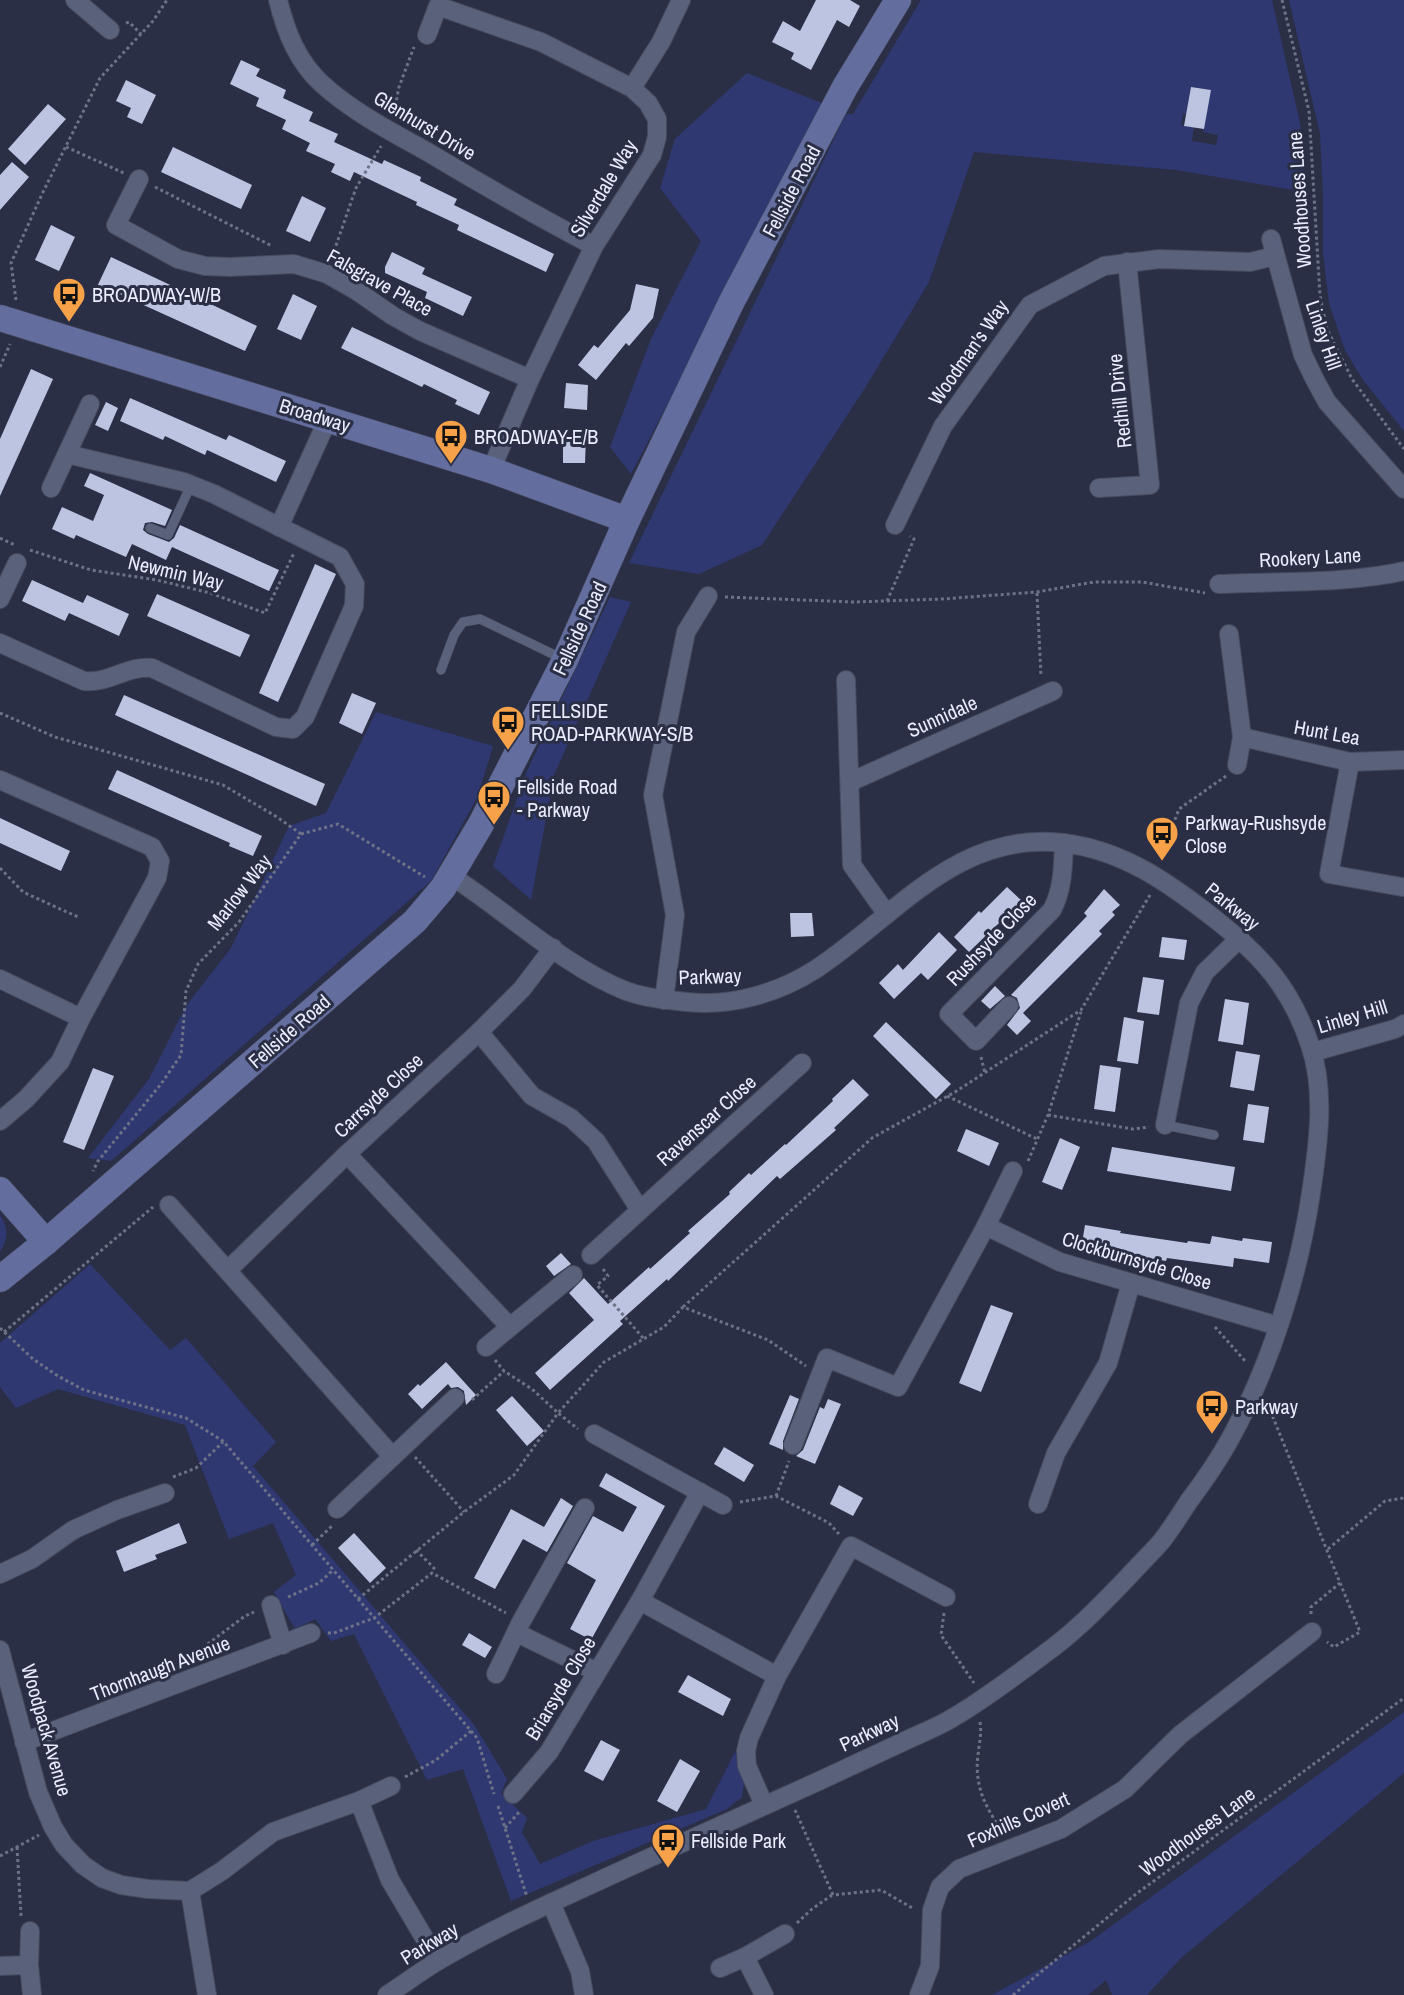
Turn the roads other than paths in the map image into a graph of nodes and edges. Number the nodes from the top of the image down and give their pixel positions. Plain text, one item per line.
1 (75, 0) edge
2 (278, 0) edge
3 (681, 0) edge
4 (898, 0) edge
5 (110, 30) dead end
6 (421, 38) road end
7 (632, 88) junction
8 (138, 179) road end
9 (594, 246) junction
10 (1273, 247) joint
11 (1127, 262) junction
12 (10, 320) edge
13 (530, 379) junction
14 (90, 404) dead end
15 (328, 419) junction
16 (67, 454) junction
17 (491, 470) junction
18 (191, 484) junction
19 (51, 488) dead end
20 (1099, 488) dead end
21 (1404, 489) edge
22 (627, 520) junction
23 (895, 525) road end
24 (279, 527) junction
25 (150, 528) dead end
26 (21, 553) road end
27 (1404, 571) edge
28 (1219, 584) road end
29 (708, 596) road end
30 (0, 599) edge
31 (1228, 634) dead end
32 (0, 643) edge
33 (565, 660) junction
34 (441, 670) dead end
35 (846, 680) dead end
36 (1048, 693) road end
37 (1242, 737) junction
38 (1404, 760) edge
39 (1350, 762) junction
40 (1237, 765) road end
41 (0, 780) edge
42 (850, 782) junction
43 (1064, 843) junction
44 (446, 881) junction
45 (1402, 887) dead end
46 (886, 913) junction
47 (1240, 938) junction
48 (553, 948) junction
49 (0, 979) edge
50 (664, 1000) junction
51 (1009, 1006) dead end
52 (81, 1018) junction
53 (1404, 1024) edge
54 (480, 1032) junction
55 (1313, 1052) junction
56 (802, 1063) dead end
57 (0, 1120) edge
58 (1165, 1125) joint
59 (1214, 1135) dead end
60 (347, 1154) junction
61 (1013, 1171) road end
62 (0, 1190) edge
63 (169, 1205) road end
64 (640, 1210) junction
65 (986, 1226) junction
66 (46, 1242) junction
67 (591, 1255) road end
68 (228, 1270) junction
69 (573, 1275) dead end
70 (0, 1279) edge
71 (1131, 1283) junction
72 (1278, 1326) junction
73 (510, 1327) junction
74 (486, 1347) road end
75 (455, 1398) road end
76 (594, 1434) road end
77 (793, 1445) road end
78 (398, 1450) junction
79 (700, 1492) junction
80 (165, 1493) road end
81 (723, 1504) road end
82 (1038, 1504) dead end
83 (585, 1508) dead end
84 (337, 1509) road end
85 (0, 1574) edge
86 (946, 1597) road end
87 (640, 1601) junction
88 (271, 1605) road end
89 (519, 1627) junction
90 (1312, 1632) road end
91 (311, 1633) road end
92 (283, 1645) junction
93 (0, 1650) edge
94 (597, 1672) junction
95 (496, 1674) dead end
96 (777, 1676) junction
97 (24, 1742) junction
98 (391, 1786) road end
99 (513, 1794) dead end
100 (359, 1801) junction
101 (764, 1805) junction
102 (190, 1891) junction
103 (551, 1903) junction
104 (30, 1931) road end
105 (785, 1934) road end
106 (745, 1957) junction
107 (438, 1961) junction
108 (29, 1965) junction
109 (0, 1966) edge
110 (720, 1968) dead end
111 (32, 1995) edge
112 (207, 1995) edge
113 (387, 1995) edge
114 (584, 1995) edge
115 (764, 1995) edge
116 (919, 1995) edge

1 - 5 street
2 - 9 street, Glenhurst Drive
3 - 7 street
4 - 22 street, Fellside Road
6 - 7 street, Silverdale Way
7 - 9 street, Silverdale Way
8 - 13 street, Falsgrave Place
9 - 13 street, Silverdale Way
10 - 11 street, Woodman's Way
10 - 21 street, Linley Hill
11 - 20 street, Redhill Drive
11 - 23 street, Woodman's Way
12 - 15 street, Broadway
13 - 17 street, Silverdale Way
14 - 16 street
15 - 17 street, Broadway
15 - 24 street
16 - 18 street
16 - 19 street
17 - 22 street, Broadway
18 - 24 street
18 - 25 lane
22 - 33 street, Fellside Road
24 - 32 street
26 - 30 street
27 - 28 street, Rookery Lane
29 - 50 street
31 - 37 street
33 - 34 lane
33 - 44 street, Fellside Road
35 - 42 street
36 - 42 street, Sunnidale
37 - 39 street, Hunt Lea
37 - 40 street
38 - 39 street, Hunt Lea
39 - 45 street
41 - 52 street
42 - 46 street
43 - 46 street, Parkway
43 - 47 street, Parkway
43 - 51 street, Rushsyde Close
44 - 48 street, Parkway
44 - 66 street, Fellside Road
46 - 50 street, Parkway
47 - 55 street, Parkway
47 - 58 street
48 - 50 street, Parkway
48 - 54 street, Carrsyde Close
49 - 52 street
52 - 57 street
53 - 55 street, Linley Hill
54 - 60 street, Carrsyde Close
54 - 64 street
55 - 72 street, Parkway
56 - 64 street, Ravenscar Close
58 - 59 lane
60 - 68 street, Carrsyde Close
60 - 73 street
61 - 65 street
62 - 66 street
63 - 68 street
64 - 67 street, Ravenscar Close
65 - 71 street, Clockburnsyde Close
65 - 77 street
66 - 70 street, Fellside Road
68 - 78 street
69 - 73 street
71 - 72 street, Clockburnsyde Close
71 - 82 street
72 - 101 street, Parkway
73 - 74 street
75 - 78 street
76 - 79 street
78 - 84 street
79 - 81 street
79 - 87 street, Briarsyde Close
80 - 85 street
83 - 89 street
86 - 96 street
87 - 94 street, Briarsyde Close
87 - 96 street
88 - 92 street
89 - 94 street
89 - 95 street
90 - 116 street, Foxhills Covert
91 - 92 street, Thornhaugh Avenue
92 - 97 street, Thornhaugh Avenue
93 - 97 street, Woodpack Avenue
94 - 99 street, Briarsyde Close
96 - 101 street
97 - 102 street, Woodpack Avenue
98 - 100 street
100 - 102 street
100 - 107 street
101 - 103 street, Parkway
102 - 112 street
103 - 107 street, Parkway
103 - 114 street
104 - 108 street
105 - 106 street
106 - 110 street
106 - 115 street
107 - 113 street, Parkway
108 - 109 street
108 - 111 street

